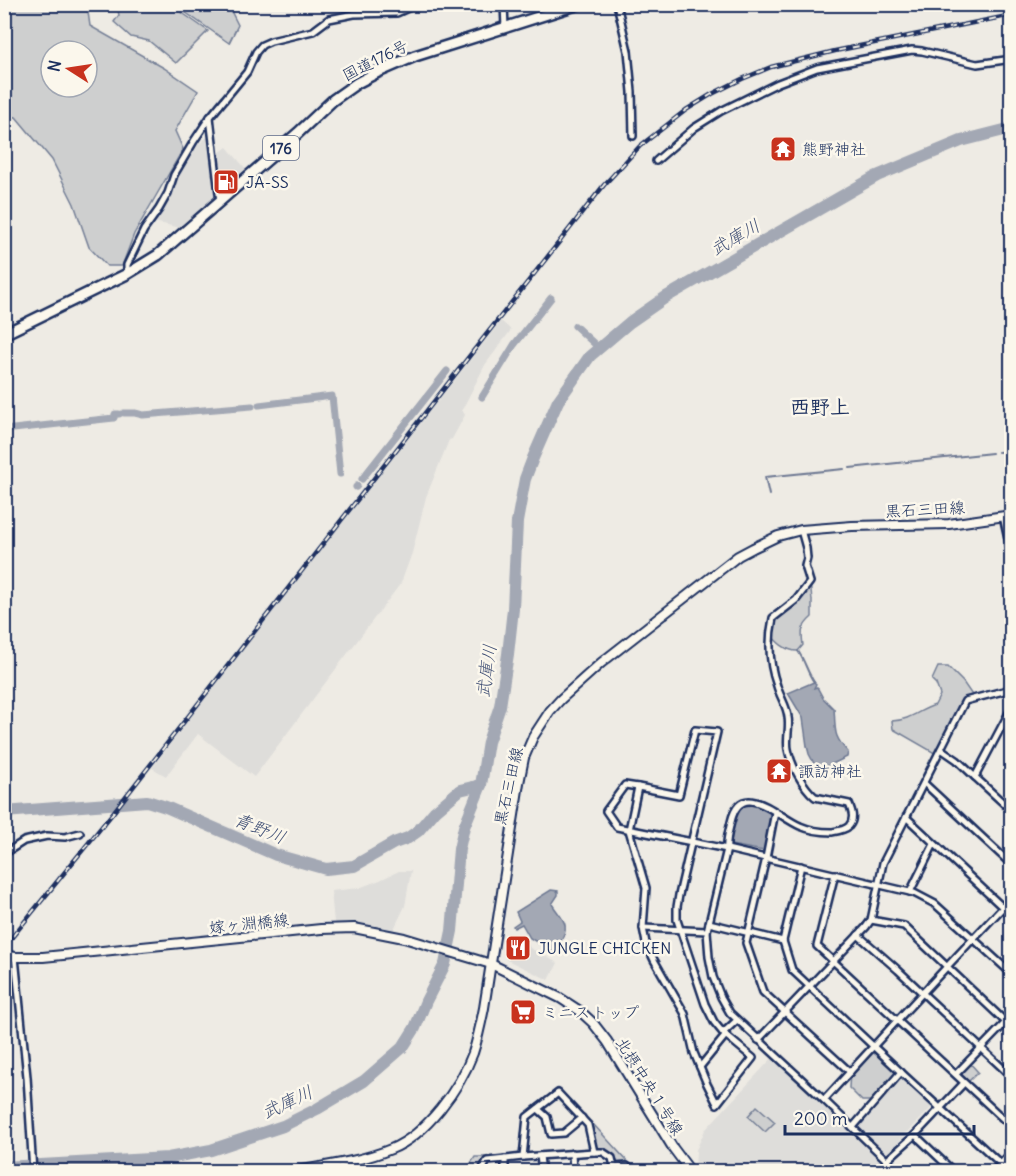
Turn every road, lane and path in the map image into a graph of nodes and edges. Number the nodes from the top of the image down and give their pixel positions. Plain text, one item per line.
1 (417, 4) edge
2 (504, 4) edge
3 (579, 4) edge
4 (617, 4) edge
5 (505, 28) junction
6 (1011, 58) edge
7 (210, 117) junction
8 (633, 136) dead end
9 (656, 161) dead end
10 (219, 202) junction
11 (127, 274) junction
12 (4, 334) edge
13 (1007, 515) edge
14 (801, 530) junction
15 (1011, 556) edge
16 (1011, 691) edge
17 (1011, 707) edge
18 (941, 749) junction
19 (975, 777) junction
20 (924, 783) junction
21 (638, 787) junction
22 (1011, 811) edge
23 (775, 812) junction
24 (906, 817) junction
25 (629, 830) junction
26 (80, 833) dead end
27 (692, 842) junction
28 (934, 844) junction
29 (727, 849) junction
30 (4, 854) edge
31 (766, 858) junction
32 (1011, 865) edge
33 (801, 866) junction
34 (835, 874) junction
35 (878, 884) junction
36 (910, 892) junction
37 (1011, 898) edge
38 (1002, 908) junction
39 (1011, 916) edge
40 (871, 920) junction
41 (709, 923) junction
42 (643, 928) junction
43 (680, 930) junction
44 (707, 931) junction
45 (749, 933) junction
46 (858, 935) junction
47 (973, 939) junction
48 (783, 941) junction
49 (4, 955) edge
50 (15, 957) junction
51 (833, 961) junction
52 (481, 962) joint
53 (491, 964) junction
54 (947, 967) junction
55 (1011, 974) edge
56 (810, 986) junction
57 (923, 993) junction
58 (784, 1012) junction
59 (1011, 1016) edge
60 (737, 1020) junction
61 (897, 1021) junction
62 (1006, 1022) junction
63 (1011, 1028) edge
64 (724, 1034) junction
65 (758, 1040) junction
66 (874, 1046) junction
67 (981, 1048) junction
68 (700, 1067) junction
69 (850, 1072) junction
70 (901, 1072) junction
71 (956, 1074) junction
72 (1011, 1077) edge
73 (964, 1083) junction
74 (824, 1100) junction
75 (538, 1108) junction
76 (940, 1108) junction
77 (582, 1118) junction
78 (1011, 1126) edge
79 (853, 1127) junction
80 (915, 1135) junction
81 (594, 1152) junction
82 (1011, 1152) edge
83 (572, 1154) junction
84 (540, 1156) junction
85 (523, 1157) junction
86 (505, 1159) junction
87 (887, 1160) junction
88 (1001, 1164) junction
89 (614, 1169) edge
90 (33, 1172) edge
91 (291, 1172) edge
92 (481, 1172) edge
93 (505, 1172) edge
94 (542, 1172) edge
95 (573, 1172) edge
96 (632, 1172) edge
97 (691, 1172) edge
98 (899, 1172) edge
99 (954, 1172) edge
100 (993, 1172) edge

1 - 7 street
2 - 5 street
3 - 5 highway, 国道176号 / 176
4 - 8 street
5 - 10 highway, 国道176号 / 176
6 - 9 street
7 - 10 street
7 - 11 street
10 - 11 highway, 国道176号 / 176
11 - 12 highway, 国道176号 / 176
13 - 14 main road, 黒石三田線
13 - 15 street
14 - 23 street
14 - 53 main road, 黒石三田線
16 - 18 street
17 - 19 street
18 - 19 street
18 - 20 street
19 - 22 street
20 - 24 street
20 - 32 street
21 - 25 street
21 - 25 street
21 - 27 street
23 - 29 street
23 - 31 street
24 - 28 street
24 - 35 street
25 - 27 street
25 - 42 street
26 - 30 street
27 - 29 street
27 - 43 street
28 - 36 street
28 - 38 street
29 - 31 street
29 - 41 street
31 - 33 street
31 - 45 street
33 - 34 street
33 - 48 street
34 - 35 street
34 - 51 street
35 - 36 street
35 - 40 street
36 - 47 street
37 - 38 street
38 - 39 street
38 - 47 street
40 - 46 street
40 - 54 street
41 - 44 street
41 - 45 street
42 - 43 street
42 - 68 street
43 - 44 street
43 - 64 street
44 - 60 street
45 - 48 street
45 - 58 street
46 - 51 street
46 - 57 street
47 - 54 street
47 - 55 street
48 - 56 street
49 - 50 main road, 嫁ヶ淵橋線
50 - 52 main road, 嫁ヶ淵橋線
50 - 90 street
51 - 56 street
51 - 61 street
52 - 53 main road, 北摂中央１号線
53 - 91 main road, 黒石三田線
53 - 97 main road, 北摂中央１号線
54 - 57 street
54 - 62 street
56 - 58 street
56 - 66 street
57 - 61 street
57 - 67 street
58 - 65 street
58 - 69 street
59 - 62 street
60 - 64 street
60 - 65 street
61 - 66 street
61 - 71 street
62 - 63 street
62 - 67 street
64 - 68 street
64 - 68 street
65 - 74 street
66 - 69 street
66 - 70 street
67 - 71 street
67 - 72 street
69 - 74 street
70 - 76 street
70 - 79 street
71 - 73 street
73 - 76 street
73 - 78 street
74 - 79 street
75 - 77 street
75 - 77 street
75 - 85 street
76 - 80 street
76 - 88 street
77 - 81 street
79 - 87 street
80 - 87 street
80 - 99 street
81 - 83 street
81 - 89 street
82 - 88 street
83 - 84 street
83 - 95 street
84 - 85 street
84 - 94 street
85 - 86 street
86 - 92 street
86 - 93 street
87 - 98 street
88 - 100 street
89 - 96 street

